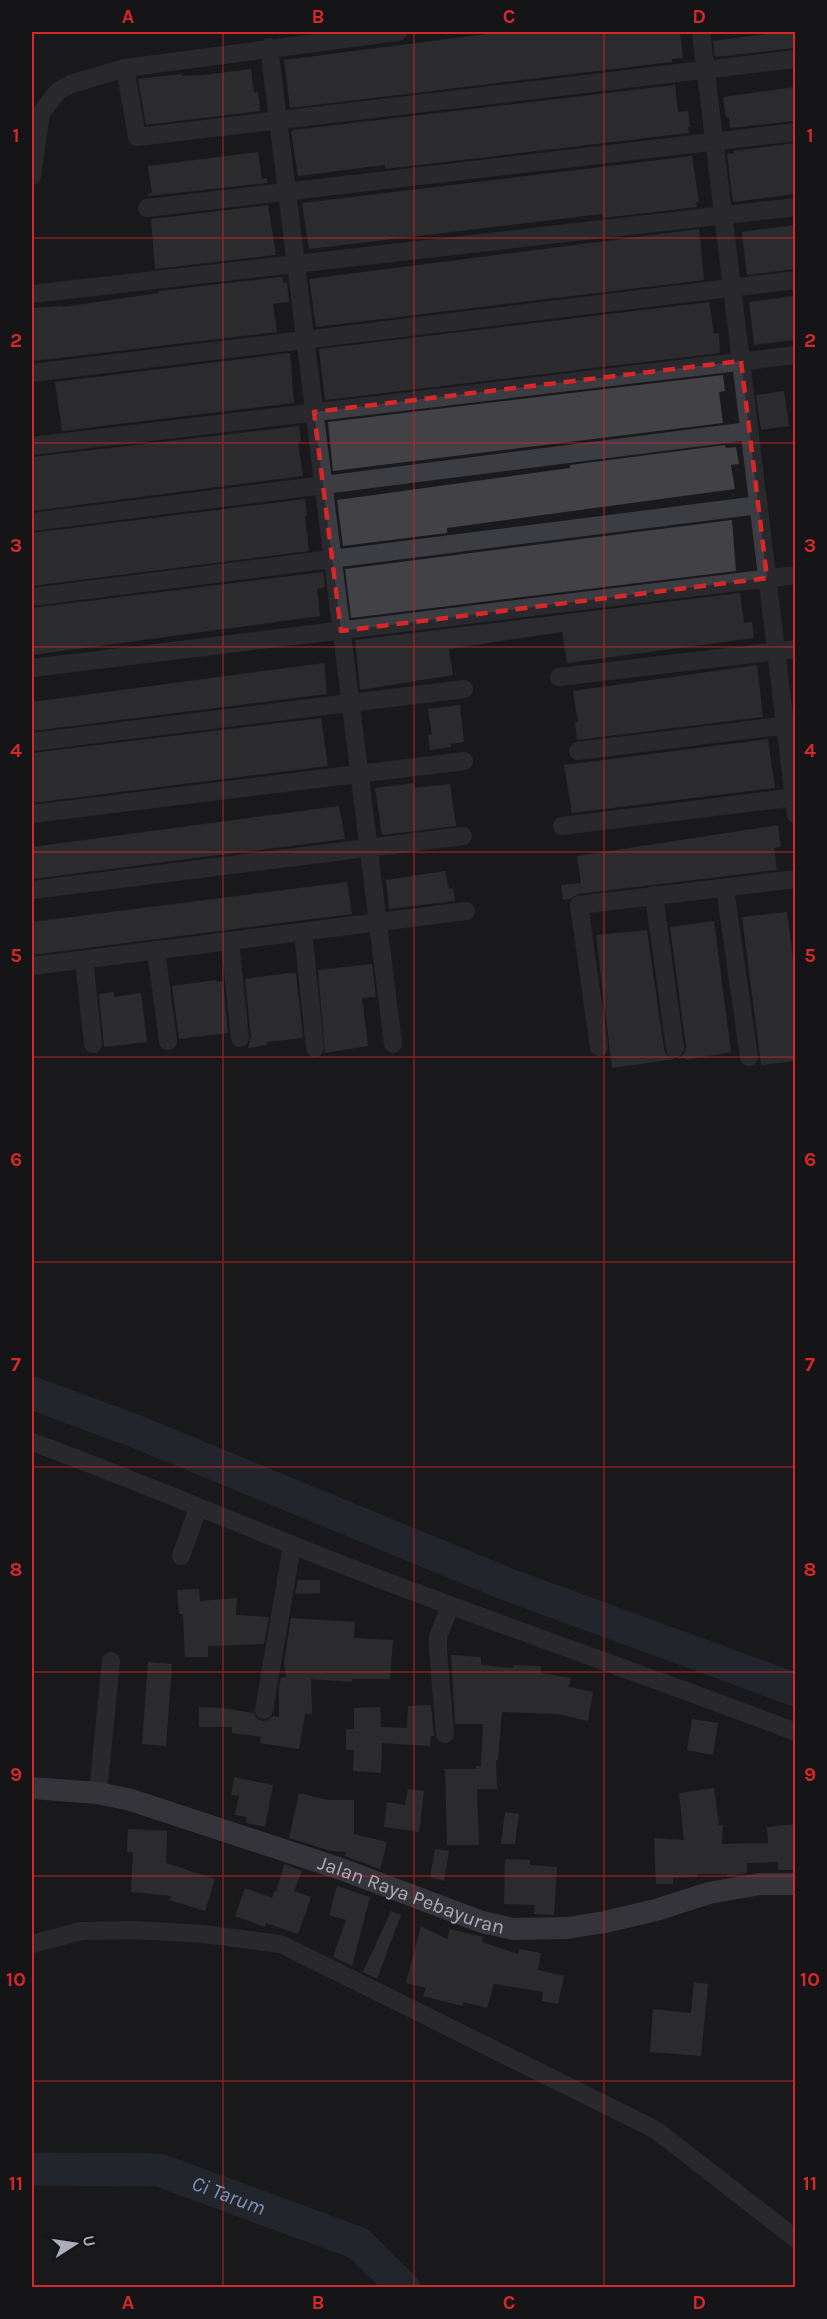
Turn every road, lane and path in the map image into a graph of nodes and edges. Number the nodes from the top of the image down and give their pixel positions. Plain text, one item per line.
1 (398, 32) edge
2 (701, 32) edge
3 (269, 47) junction
4 (795, 59) edge
5 (125, 68) junction
6 (706, 70) junction
7 (278, 121) junction
8 (795, 132) edge
9 (715, 141) junction
10 (32, 176) edge
11 (287, 192) junction
12 (795, 207) edge
13 (147, 208) dead end
14 (723, 215) junction
15 (296, 263) junction
16 (795, 280) edge
17 (732, 287) junction
18 (32, 294) edge
19 (305, 339) junction
20 (795, 355) edge
21 (741, 361) junction
22 (32, 373) edge
23 (314, 412) junction
24 (749, 431) junction
25 (32, 446) edge
26 (323, 484) junction
27 (759, 505) junction
28 (32, 522) edge
29 (333, 559) junction
30 (795, 575) edge
31 (767, 578) junction
32 (32, 597) edge
33 (341, 631) junction
34 (795, 648) edge
35 (776, 651) junction
36 (32, 668) edge
37 (559, 677) dead end
38 (464, 689) dead end
39 (350, 703) junction
40 (790, 724) edge
41 (32, 742) edge
42 (578, 751) dead end
43 (464, 761) dead end
44 (359, 774) junction
45 (795, 803) edge
46 (32, 814) edge
47 (562, 826) dead end
48 (463, 836) dead end
49 (368, 848) junction
50 (795, 879) edge
51 (725, 888) junction
52 (32, 890) edge
53 (654, 895) junction
54 (466, 911) dead end
55 (378, 922) junction
56 (303, 932) junction
57 (230, 941) junction
58 (156, 950) junction
59 (84, 960) junction
60 (32, 966) edge
61 (240, 1038) dead end
62 (168, 1041) dead end
63 (93, 1044) dead end
64 (393, 1044) dead end
65 (599, 1047) dead end
66 (315, 1048) dead end
67 (675, 1048) dead end
68 (749, 1058) dead end
69 (32, 1442) edge
70 (198, 1508) junction
71 (292, 1545) junction
72 (181, 1557) dead end
73 (450, 1606) junction
74 (111, 1661) dead end
75 (264, 1710) dead end
76 (795, 1732) edge
77 (445, 1734) dead end
78 (32, 1788) edge
79 (98, 1793) junction
80 (795, 1884) edge
81 (32, 1944) edge
82 (795, 2239) edge

1 - 3 street
2 - 6 street
3 - 5 street
3 - 7 street
4 - 6 street
5 - 7 street
5 - 10 street
6 - 7 street
6 - 9 street
7 - 11 street
8 - 9 street
9 - 11 street
9 - 14 street
11 - 13 street
11 - 15 street
12 - 14 street
14 - 15 street
14 - 17 street
15 - 18 street
15 - 19 street
16 - 17 street
17 - 19 street
17 - 21 street
19 - 22 street
19 - 23 street
20 - 21 street
21 - 23 street
21 - 24 street
23 - 25 street
23 - 26 street
24 - 26 street
24 - 27 street
26 - 28 street
26 - 29 street
27 - 29 street
27 - 31 street
29 - 32 street
29 - 33 street
30 - 31 street
31 - 33 street
31 - 35 street
33 - 36 street
33 - 39 street
34 - 35 street
35 - 37 street
35 - 40 street
38 - 39 street
39 - 41 street
39 - 44 street
40 - 42 street
40 - 45 street
43 - 44 street
44 - 46 street
44 - 49 street
45 - 47 street
48 - 49 street
49 - 52 street
49 - 55 street
50 - 51 street
51 - 53 street
51 - 68 street
53 - 65 street
53 - 67 street
54 - 55 street
55 - 56 street
55 - 64 street
56 - 57 street
56 - 66 street
57 - 58 street
57 - 61 street
58 - 59 street
58 - 62 street
59 - 60 street
59 - 63 street
69 - 70 street
70 - 71 street
70 - 72 street
71 - 73 street
71 - 75 street
73 - 76 street
73 - 77 street
74 - 79 street
78 - 79 main road, Jalan Raya Pebayuran
79 - 80 main road, Jalan Raya Pebayuran
81 - 82 street

